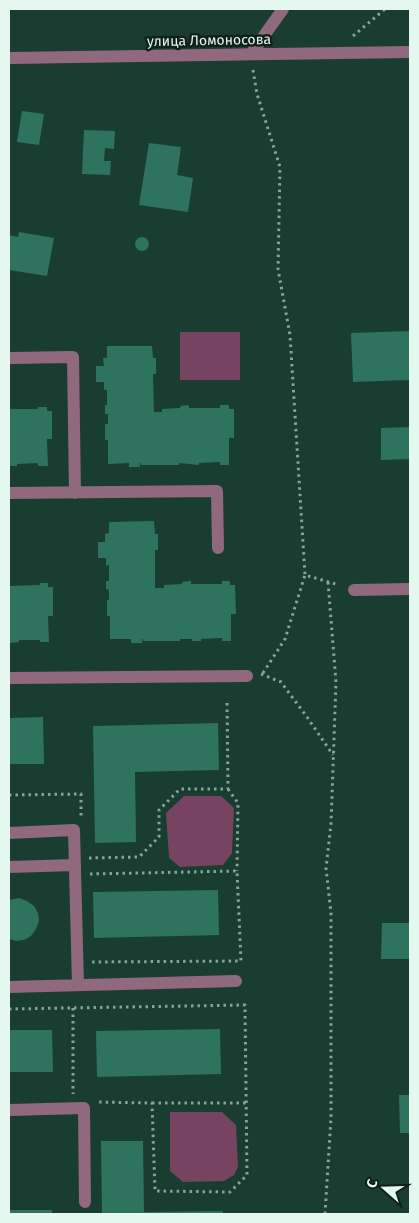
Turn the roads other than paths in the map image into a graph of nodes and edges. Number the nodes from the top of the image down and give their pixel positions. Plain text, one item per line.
1 (283, 9) edge
2 (410, 52) edge
3 (251, 54) junction
4 (9, 58) edge
5 (9, 358) edge
6 (9, 493) edge
7 (75, 493) junction
8 (218, 548) dead end
9 (410, 589) edge
10 (354, 590) road end
11 (247, 676) road end
12 (9, 678) edge
13 (9, 833) edge
14 (77, 866) junction
15 (9, 867) edge
16 (236, 981) dead end
17 (78, 985) junction
18 (9, 986) edge
19 (9, 1110) edge
20 (85, 1202) dead end

1 - 3 street
2 - 3 street, улица Ломоносова
3 - 4 street, улица Ломоносова
5 - 7 street
6 - 7 street
7 - 8 street
9 - 10 street
11 - 12 street
13 - 14 street
14 - 15 street
14 - 17 street
16 - 17 street
17 - 18 street
19 - 20 street

